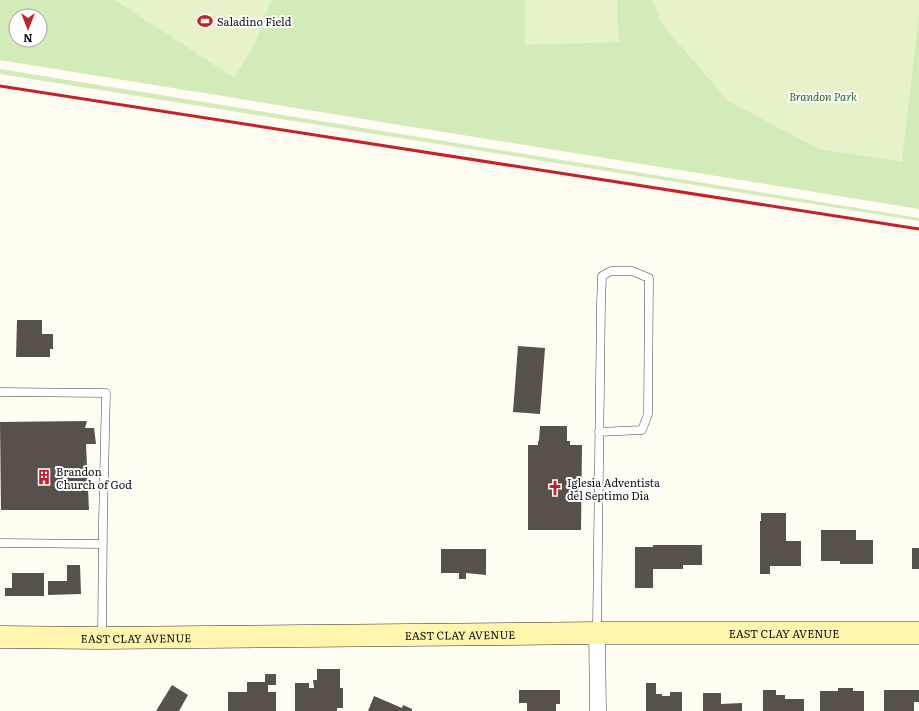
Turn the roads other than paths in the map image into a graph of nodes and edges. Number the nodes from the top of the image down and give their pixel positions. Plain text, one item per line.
1 (0, 392) edge
2 (599, 432) junction
3 (0, 543) edge
4 (102, 544) junction
5 (597, 633) junction
6 (919, 633) edge
7 (0, 638) edge
8 (102, 638) junction
9 (598, 711) edge

1 - 4 lane
2 - 2 lane
2 - 5 lane
3 - 4 lane
4 - 8 lane
5 - 6 street, EAST CLAY AVENUE
5 - 8 street, EAST CLAY AVENUE
5 - 9 street
7 - 8 street, EAST CLAY AVENUE

